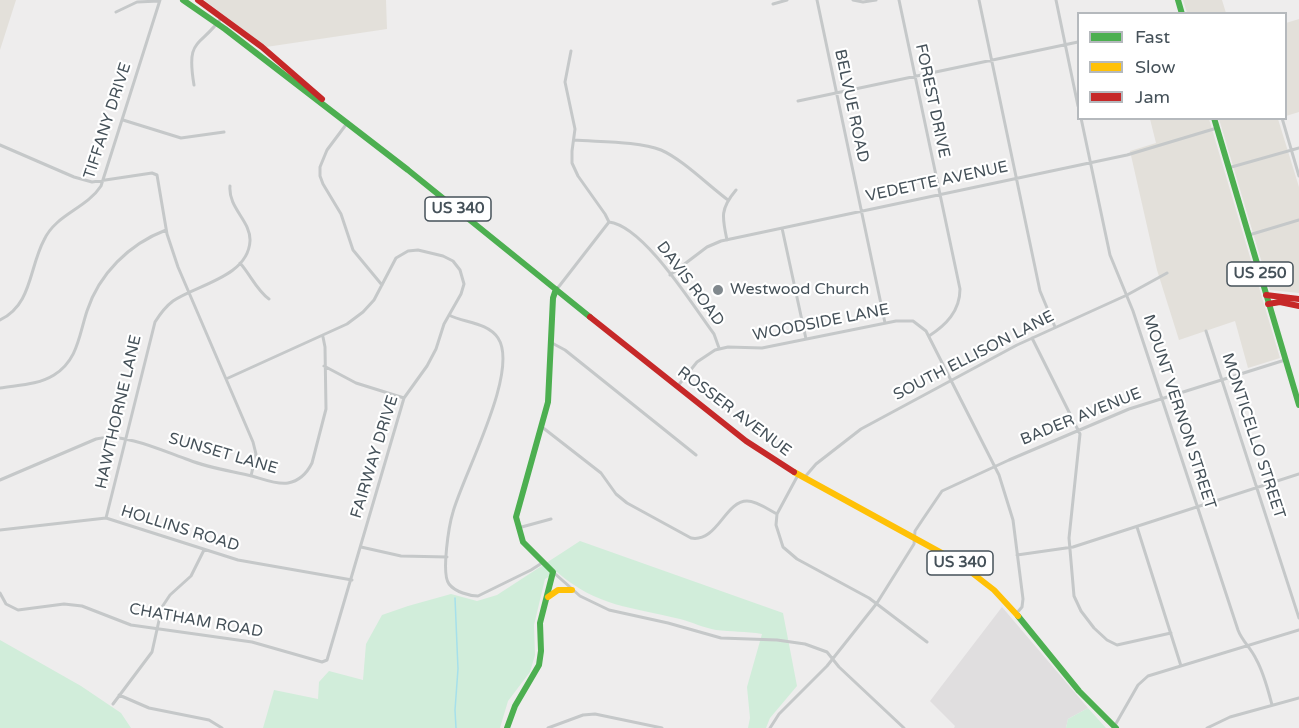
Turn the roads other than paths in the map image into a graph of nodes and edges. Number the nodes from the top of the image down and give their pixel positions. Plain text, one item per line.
1 (183, 0) edge
2 (198, 0) edge
3 (787, 0) edge
4 (817, 0) edge
5 (854, 0) edge
6 (876, 0) edge
7 (899, 0) edge
8 (978, 0) edge
9 (1056, 0) edge
10 (160, 1) edge
11 (773, 4) dead end
12 (116, 12) dead end
13 (220, 20) junction
14 (1077, 42) edge
15 (1066, 45) junction
16 (571, 51) dead end
17 (991, 60) junction
18 (915, 77) junction
19 (194, 85) dead end
20 (837, 93) junction
21 (798, 101) dead end
22 (1077, 101) edge
23 (123, 120) junction
24 (1081, 120) edge
25 (1215, 120) edge
26 (1283, 120) edge
27 (348, 122) junction
28 (1217, 128) junction
29 (224, 132) dead end
30 (574, 140) junction
31 (1, 146) edge
32 (1299, 148) edge
33 (1291, 150) junction
34 (0, 152) edge
35 (1090, 163) junction
36 (1228, 168) junction
37 (1299, 176) edge
38 (1016, 178) junction
39 (104, 180) junction
40 (230, 186) dead end
41 (736, 190) dead end
42 (940, 194) junction
43 (728, 200) junction
44 (861, 211) junction
45 (1299, 220) edge
46 (609, 222) junction
47 (782, 228) junction
48 (166, 230) junction
49 (1249, 236) junction
50 (727, 240) junction
51 (240, 263) junction
52 (1167, 273) dead end
53 (670, 275) junction
54 (382, 285) junction
55 (556, 289) junction
56 (188, 293) junction
57 (1126, 295) junction
58 (1266, 295) junction
59 (269, 299) dead end
60 (1299, 299) edge
61 (1268, 304) junction
62 (1299, 306) edge
63 (448, 315) junction
64 (0, 320) edge
65 (885, 323) junction
66 (1055, 327) junction
67 (1206, 331) dead end
68 (929, 336) junction
69 (322, 337) junction
70 (1032, 338) junction
71 (806, 339) junction
72 (550, 342) junction
73 (719, 348) junction
74 (1285, 360) junction
75 (324, 366) junction
76 (226, 379) junction
77 (1222, 380) junction
78 (949, 381) junction
79 (677, 387) junction
80 (0, 388) edge
81 (404, 398) junction
82 (1162, 398) junction
83 (1299, 405) edge
84 (542, 427) junction
85 (1079, 430) junction
86 (125, 440) junction
87 (696, 455) dead end
88 (994, 466) junction
89 (1299, 474) edge
90 (251, 476) junction
91 (801, 477) junction
92 (0, 480) edge
93 (1258, 488) junction
94 (1197, 507) junction
95 (777, 514) junction
96 (106, 519) junction
97 (551, 519) dead end
98 (1137, 527) junction
99 (518, 528) junction
100 (0, 530) edge
101 (915, 538) junction
102 (361, 547) junction
103 (1069, 548) junction
104 (204, 549) junction
105 (1017, 555) junction
106 (447, 557) junction
107 (542, 563) junction
108 (553, 572) junction
109 (352, 580) junction
110 (572, 590) junction
111 (0, 593) edge
112 (546, 599) junction
113 (877, 603) junction
114 (1015, 615) junction
115 (1299, 618) edge
116 (157, 629) junction
117 (1299, 630) edge
118 (1171, 633) junction
119 (927, 642) dead end
120 (1247, 646) junction
121 (833, 658) junction
122 (325, 662) joint
123 (1181, 666) junction
124 (118, 695) junction
125 (1299, 698) edge
126 (113, 704) dead end
127 (1272, 705) junction
128 (1115, 727) edge
129 (222, 728) edge
130 (507, 728) edge
131 (548, 728) edge
132 (662, 728) edge
133 (770, 728) edge
134 (904, 728) edge
135 (1207, 728) edge

1 - 13 main road, ROSSER AVENUE / US 340
2 - 13 main road, ROSSER AVENUE / US 340
3 - 11 street
4 - 20 street, BELVUE ROAD
5 - 6 street
7 - 18 street, FOREST DRIVE
8 - 17 street
9 - 15 street
10 - 12 street
10 - 23 street, TIFFANY DRIVE
13 - 19 street
13 - 27 main road, ROSSER AVENUE / US 340
14 - 15 street
15 - 17 street
15 - 22 street
16 - 30 street, DAVIS ROAD
17 - 18 street
17 - 38 street
18 - 20 street
18 - 42 street, FOREST DRIVE
20 - 21 street
20 - 44 street, BELVUE ROAD
23 - 29 street
23 - 39 street, TIFFANY DRIVE
24 - 35 street, MOUNT VERNON STREET
25 - 28 main road, US 250
26 - 33 street
27 - 54 street
27 - 55 main road, ROSSER AVENUE / US 340
28 - 35 street, VEDETTE AVENUE
28 - 36 main road, US 250
30 - 43 street
30 - 46 street, DAVIS ROAD
31 - 34 street
31 - 39 street
32 - 33 street
33 - 36 street
33 - 37 street
35 - 38 street, VEDETTE AVENUE
35 - 57 street, MOUNT VERNON STREET
36 - 49 main road, US 250
38 - 42 street, VEDETTE AVENUE
38 - 66 street
39 - 48 street
39 - 64 street, TIFFANY DRIVE
40 - 51 street
41 - 43 street
42 - 44 street, VEDETTE AVENUE
42 - 68 street, FOREST DRIVE
43 - 50 street
44 - 47 street, VEDETTE AVENUE
44 - 65 street, BELVUE ROAD
45 - 49 street
46 - 53 street, DAVIS ROAD
46 - 55 street
47 - 50 street, VEDETTE AVENUE
47 - 71 street
48 - 56 street
48 - 80 street
49 - 58 main road, US 250
50 - 53 street, VEDETTE AVENUE
51 - 56 street, HAWTHORNE LANE
51 - 59 street
52 - 57 street, SOUTH ELLISON LANE
53 - 73 street, DAVIS ROAD
54 - 63 street, FAIRWAY DRIVE
54 - 69 street, FAIRWAY DRIVE
55 - 72 main road
55 - 79 main road, ROSSER AVENUE / US 340
56 - 76 street
56 - 86 street, HAWTHORNE LANE
57 - 66 street, SOUTH ELLISON LANE
57 - 82 street, MOUNT VERNON STREET
58 - 60 main road
58 - 61 main road, US 250
61 - 62 main road
61 - 74 main road, US 250
63 - 81 street, FAIRWAY DRIVE
63 - 106 street
65 - 68 street, WOODSIDE LANE
65 - 71 street, WOODSIDE LANE
66 - 70 street, SOUTH ELLISON LANE
67 - 77 street, MONTICELLO STREET
68 - 78 street
69 - 75 street, SUNSET LANE
69 - 76 street, FAIRWAY DRIVE
70 - 78 street, SOUTH ELLISON LANE
70 - 85 street
71 - 73 street, WOODSIDE LANE
72 - 84 main road
72 - 87 street
73 - 79 street
74 - 77 street, BADER AVENUE
74 - 83 main road, US 250
75 - 81 street
75 - 90 street, SUNSET LANE
76 - 90 street
77 - 82 street, BADER AVENUE
77 - 93 street, MONTICELLO STREET
78 - 88 street
78 - 91 street, SOUTH ELLISON LANE
79 - 91 main road, ROSSER AVENUE / US 340
81 - 102 street, FAIRWAY DRIVE
82 - 85 street, BADER AVENUE
82 - 94 street, MOUNT VERNON STREET
84 - 95 street
84 - 99 main road
85 - 88 street, BADER AVENUE
85 - 103 street
86 - 90 street, SUNSET LANE
86 - 92 street, SUNSET LANE
86 - 96 street, HAWTHORNE LANE
88 - 101 street, BADER AVENUE
88 - 105 street
89 - 93 street
91 - 95 street, SOUTH ELLISON LANE
91 - 101 main road, ROSSER AVENUE / US 340
93 - 94 street
93 - 115 street, MONTICELLO STREET
94 - 98 street
94 - 120 street, MOUNT VERNON STREET
95 - 113 street
96 - 100 street, HOLLINS ROAD
96 - 104 street, HOLLINS ROAD
97 - 99 street
98 - 103 street
98 - 118 street
99 - 107 main road
101 - 113 street, BADER AVENUE
101 - 114 main road, ROSSER AVENUE / US 340
102 - 106 street
102 - 109 street, FAIRWAY DRIVE
103 - 105 street
103 - 118 street
104 - 109 street, HOLLINS ROAD
104 - 116 street
105 - 114 street
106 - 107 street
107 - 108 main road
108 - 110 street
108 - 112 main road
109 - 122 street, FAIRWAY DRIVE
110 - 112 main road
110 - 121 street
111 - 116 street, CHATHAM ROAD
112 - 130 main road
113 - 119 street
113 - 121 street, BADER AVENUE
114 - 128 main road, ROSSER AVENUE / US 340
116 - 122 street, CHATHAM ROAD
116 - 124 street
117 - 120 street
118 - 123 street
120 - 123 street
120 - 127 street, MOUNT VERNON STREET
121 - 133 street, BADER AVENUE
121 - 134 street
123 - 128 street
124 - 126 street
124 - 129 street
125 - 127 street
127 - 135 street
131 - 132 street

